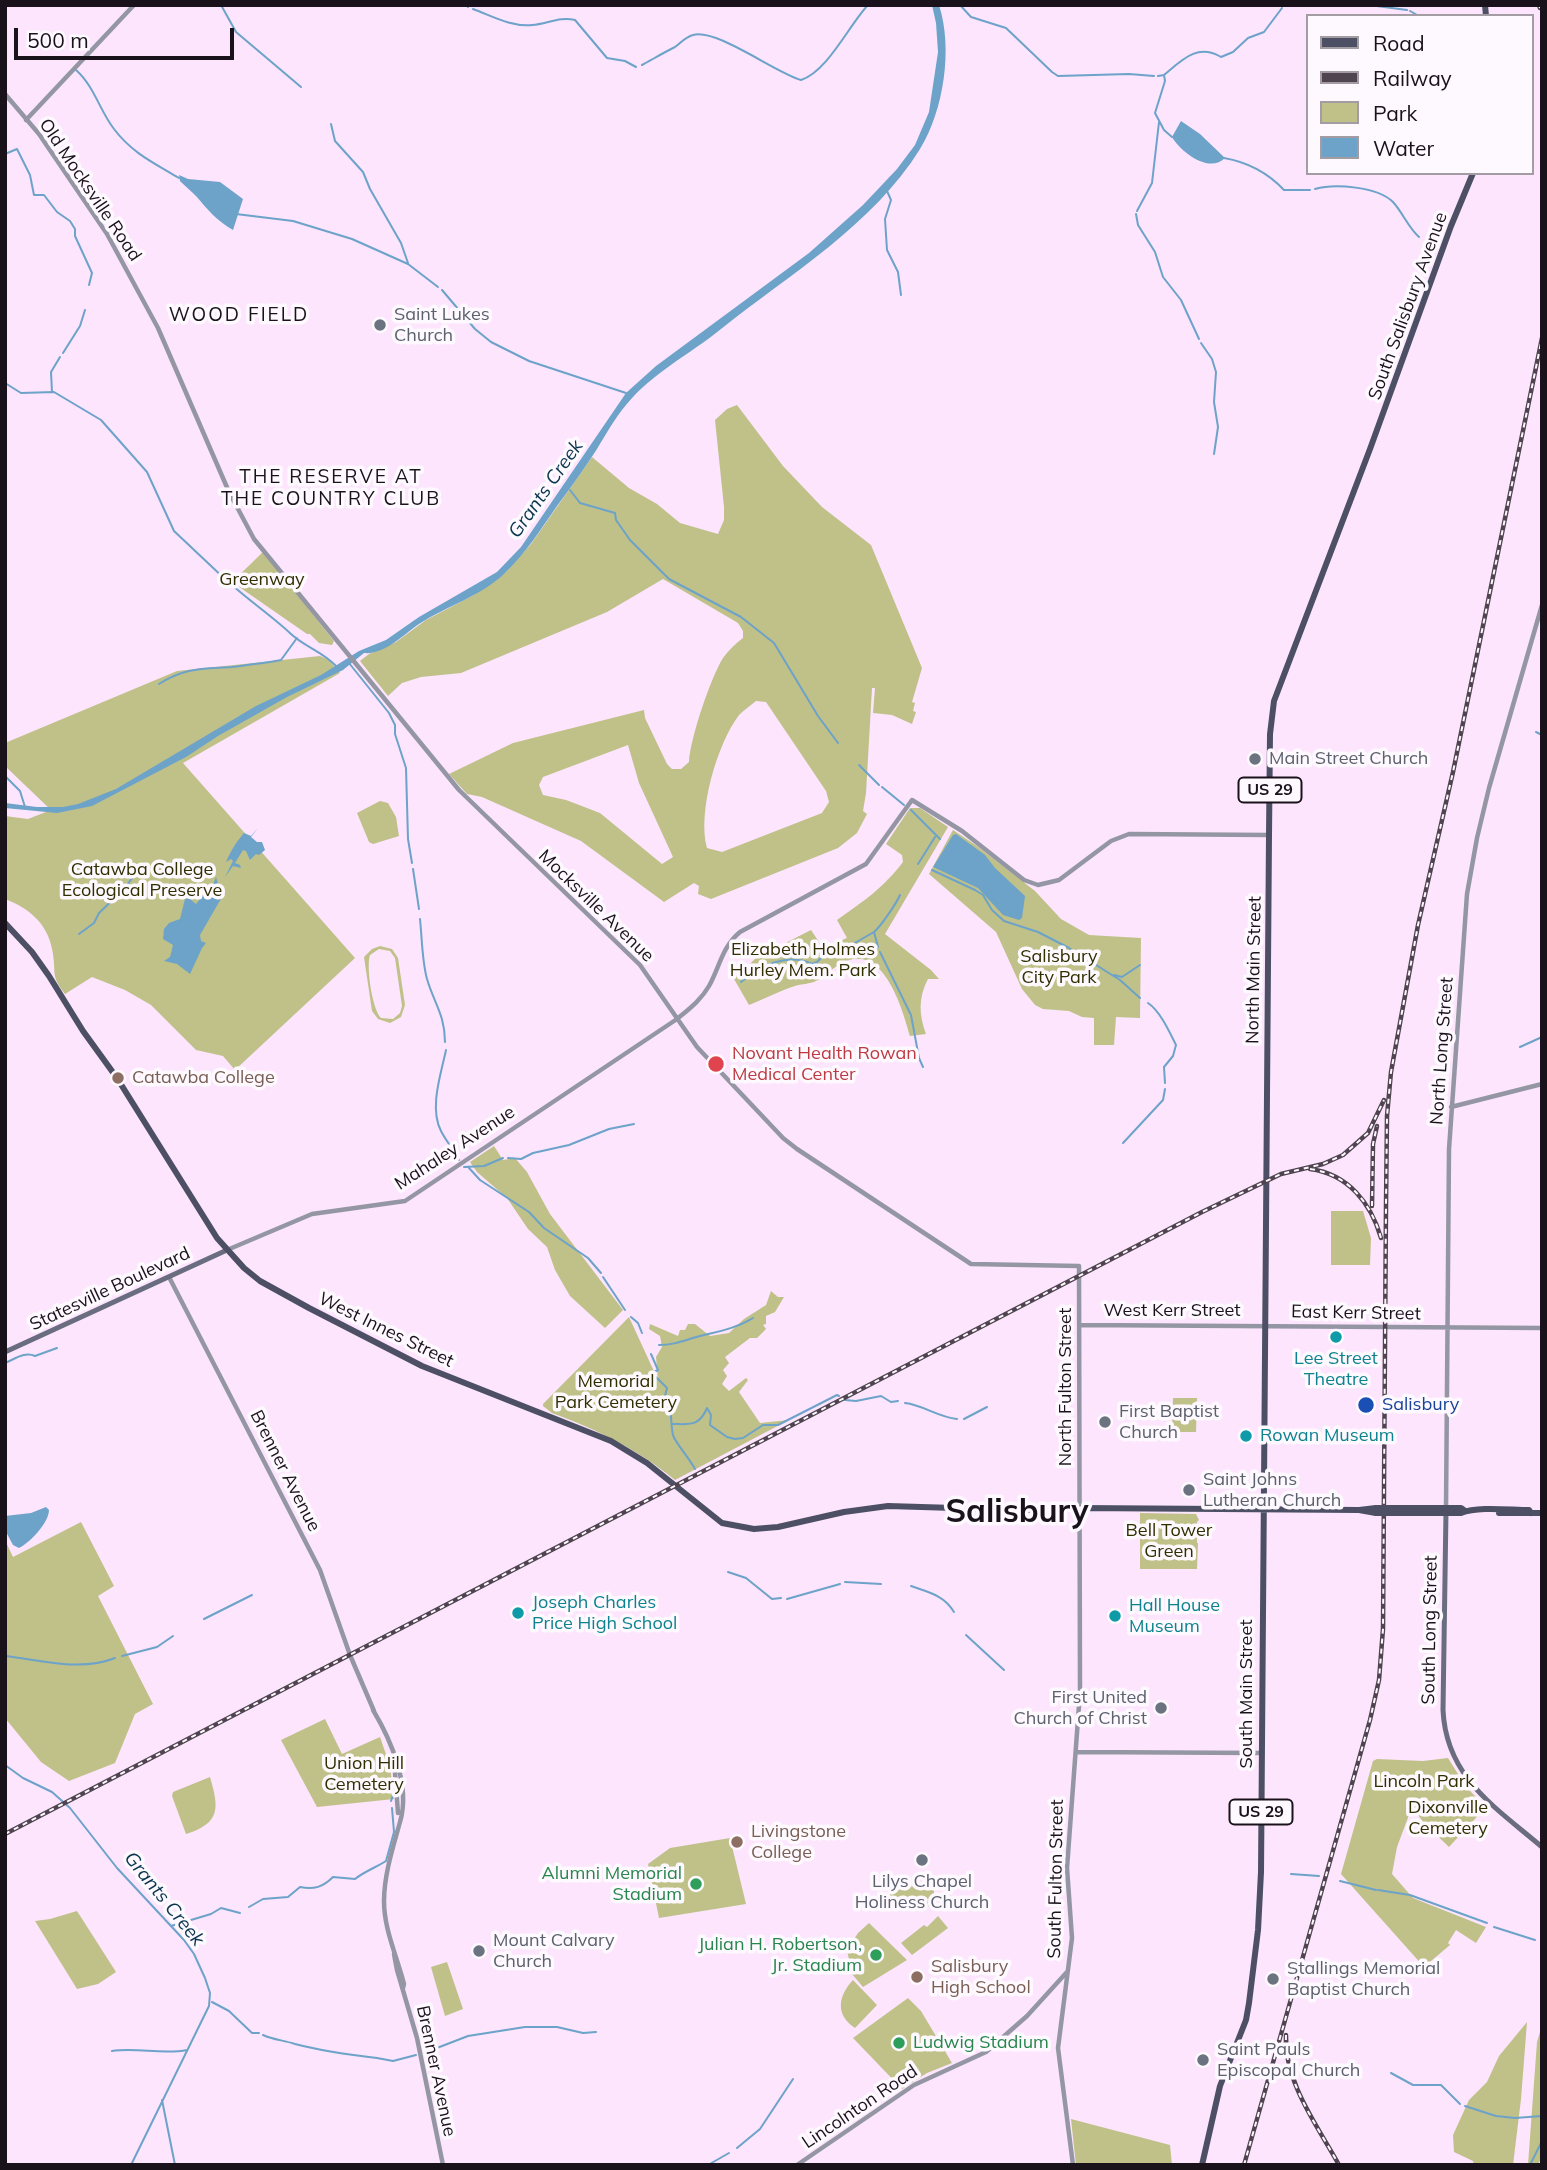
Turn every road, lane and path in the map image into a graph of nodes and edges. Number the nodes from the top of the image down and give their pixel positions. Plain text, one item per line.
1 (134, 5) edge
2 (5, 94) edge
3 (26, 120) junction
4 (1472, 175) edge
5 (1370, 449) joint
6 (1542, 606) edge
7 (355, 665) joint
8 (1269, 835) junction
9 (5, 923) edge
10 (677, 1019) junction
11 (1542, 1084) edge
12 (1451, 1107) junction
13 (227, 1250) junction
14 (1079, 1266) joint
15 (169, 1277) junction
16 (1079, 1325) junction
17 (1265, 1326) junction
18 (1448, 1328) junction
19 (1542, 1328) edge
20 (5, 1352) edge
21 (1080, 1508) junction
22 (1262, 1509) junction
23 (1446, 1510) junction
24 (1542, 1513) edge
25 (1076, 1752) junction
26 (1261, 1752) junction
27 (1542, 1847) edge
28 (1067, 1971) junction
29 (441, 2163) edge
30 (797, 2165) edge
31 (1073, 2165) edge
32 (1202, 2165) edge

1 - 3 street
2 - 3 street, Old Mocksville Road
3 - 7 street, Old Mocksville Road
4 - 5 main road, South Salisbury Avenue / US 29
5 - 8 main road, North Main Street / US 29
6 - 12 street, North Long Street
7 - 10 street, Mocksville Avenue
8 - 10 street, Mahaley Avenue
8 - 17 main road, North Main Street / US 29
9 - 13 main road, West Innes Street
10 - 13 street, Mahaley Avenue
10 - 14 street, Mocksville Avenue
11 - 12 street
12 - 18 street, North Long Street
13 - 15 main road, Statesville Boulevard
13 - 21 main road, West Innes Street
14 - 16 street, North Fulton Street
15 - 20 main road, Statesville Boulevard
15 - 29 street, Brenner Avenue
16 - 17 street, West Kerr Street
16 - 21 street, North Fulton Street
17 - 18 street, East Kerr Street
17 - 22 main road, North Main Street / US 29
18 - 19 street, East Kerr Street
18 - 23 street, North Long Street
21 - 22 main road, West Innes Street
21 - 25 street, South Fulton Street
22 - 23 main road, West Innes Street, bridge
22 - 26 main road, South Main Street / US 29
23 - 24 main road, West Innes Street
23 - 27 main road, South Long Street
25 - 26 street
25 - 28 street, South Fulton Street
26 - 32 main road, South Main Street / US 29
28 - 30 street, Lincolnton Road
28 - 31 street, South Fulton Street

